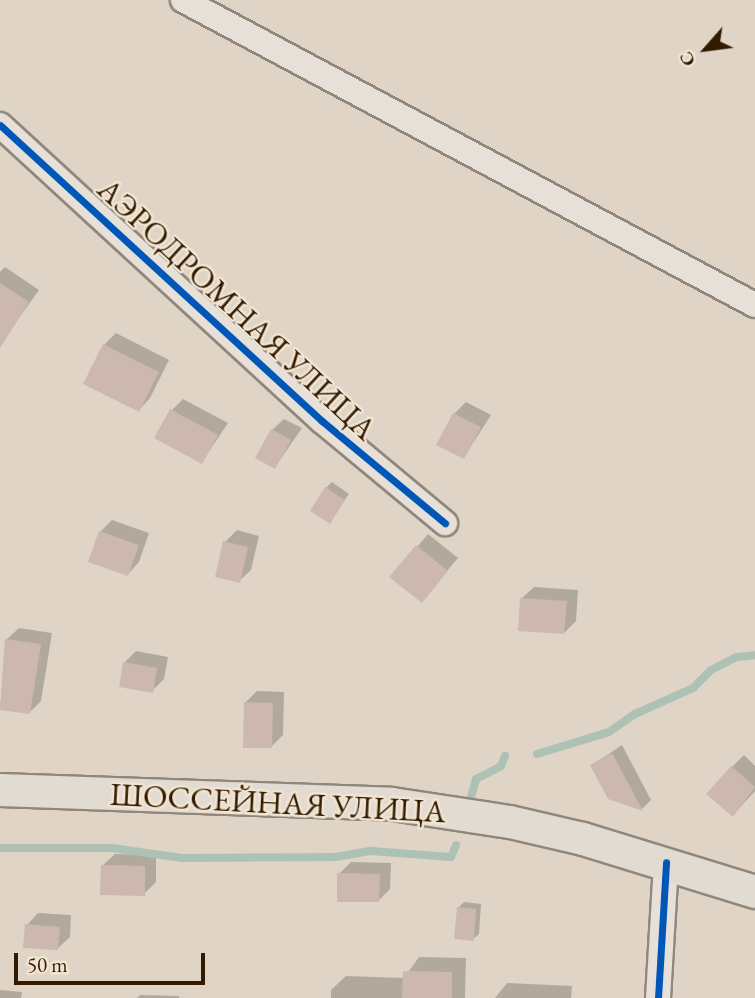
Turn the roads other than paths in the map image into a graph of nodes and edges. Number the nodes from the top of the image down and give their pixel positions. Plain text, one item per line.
1 (183, 0) edge
2 (0, 125) edge
3 (755, 305) edge
4 (445, 523) dead end
5 (0, 790) edge
6 (666, 862) junction
7 (755, 892) edge
8 (658, 998) edge

1 - 3 street
2 - 4 street, АЭРОДРОМНАЯ УЛИЦА
5 - 6 main road, ШОССЕЙНАЯ УЛИЦА
6 - 7 main road, ШОССЕЙНАЯ УЛИЦА
6 - 8 street

